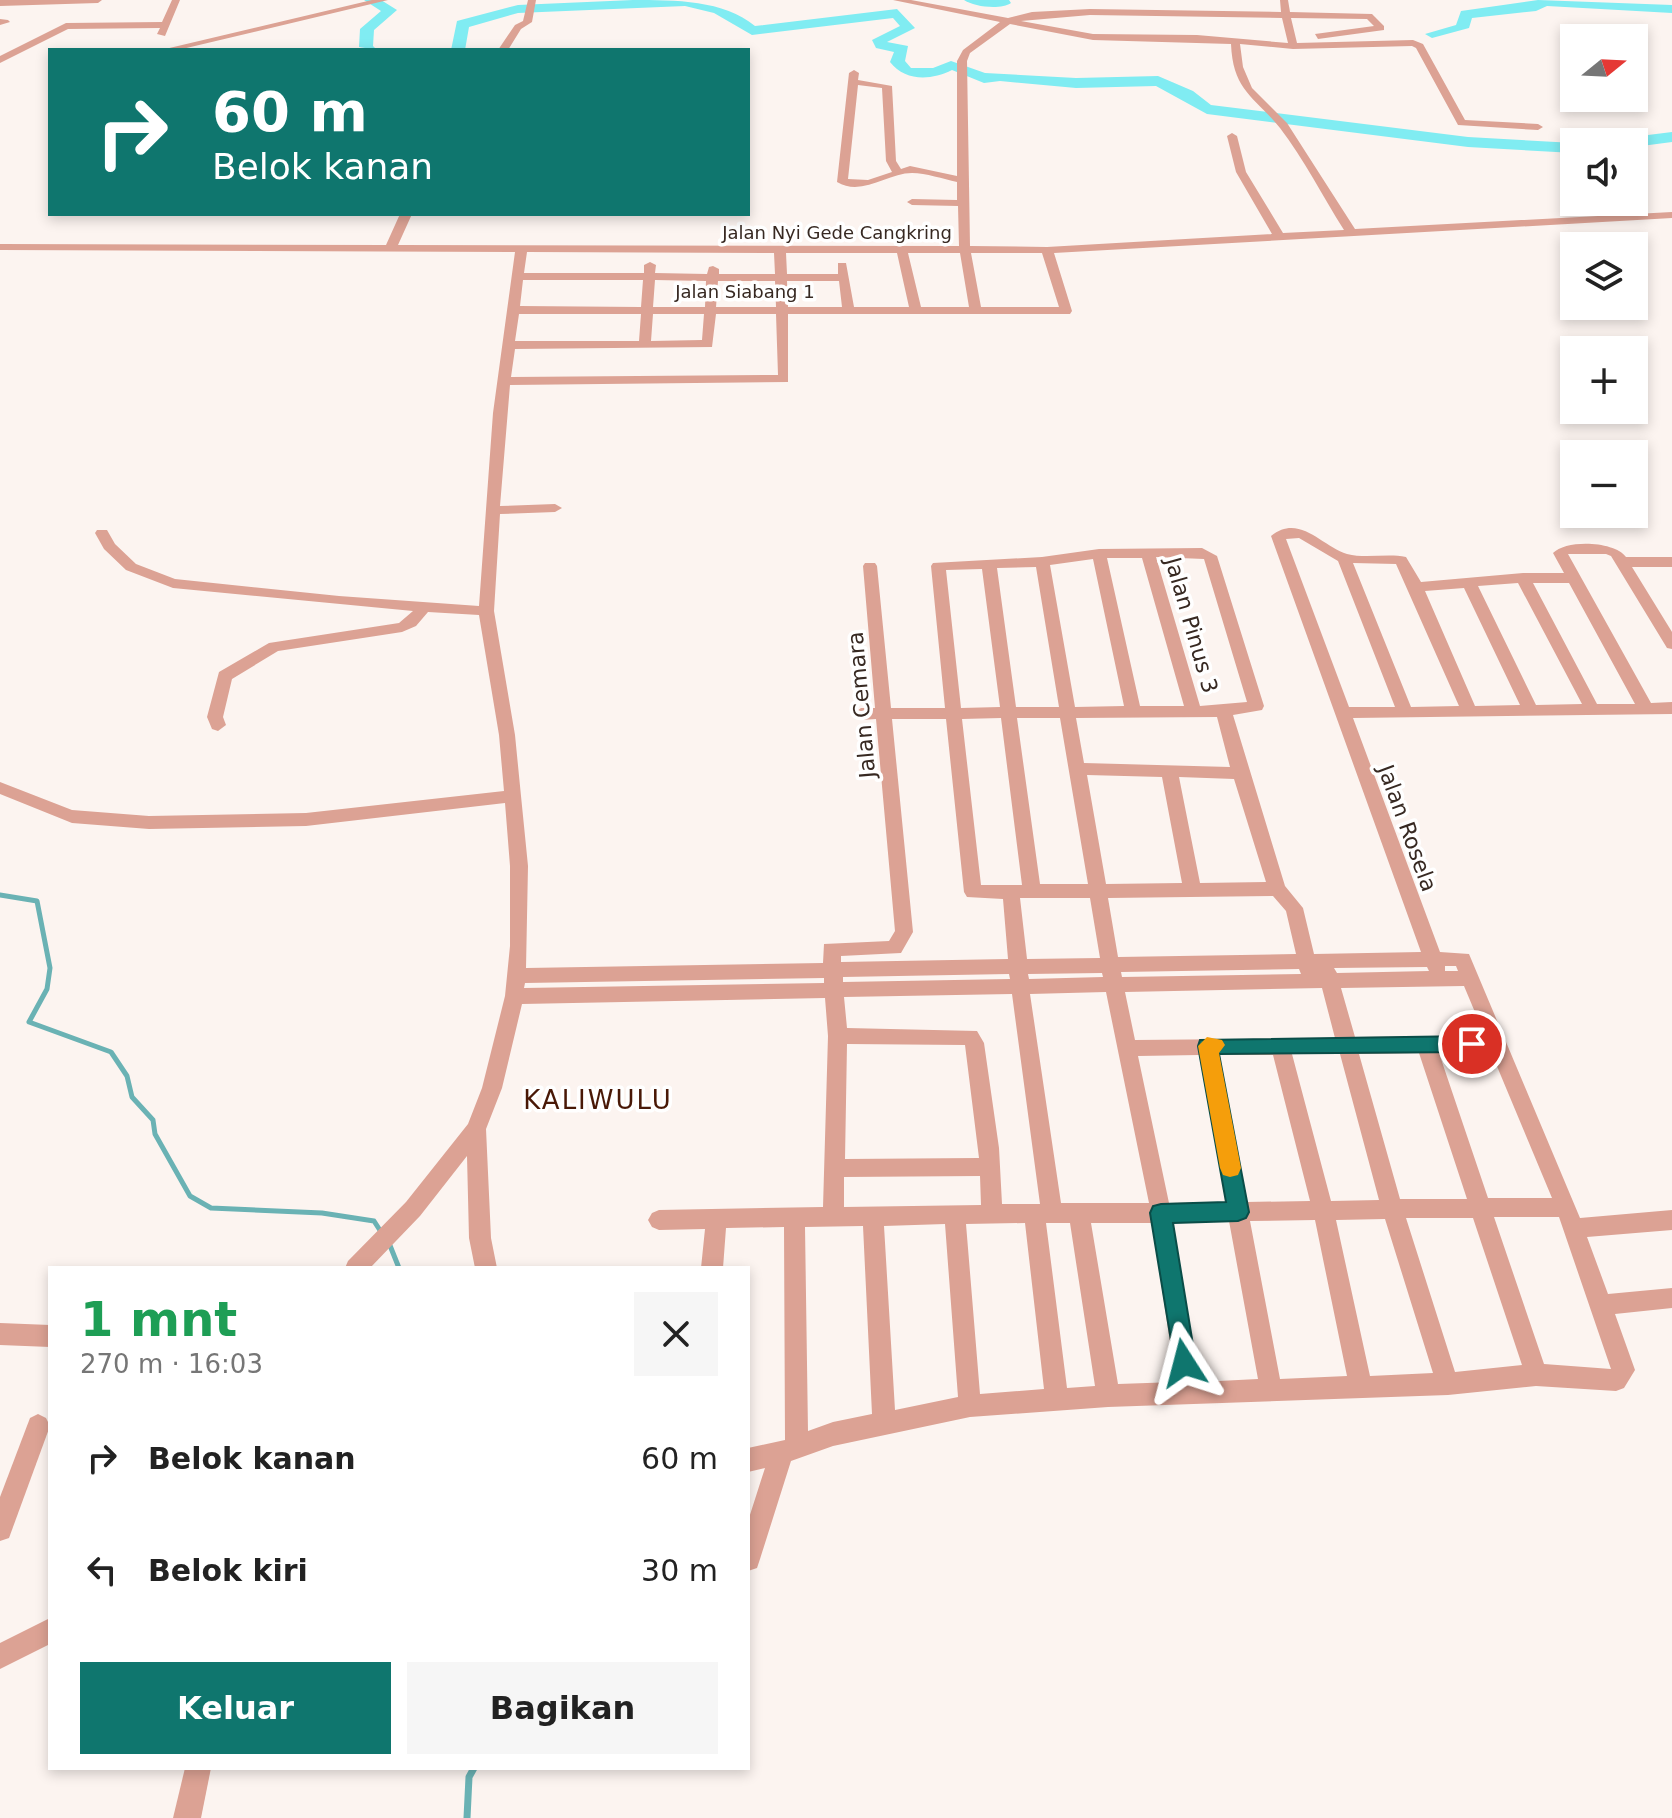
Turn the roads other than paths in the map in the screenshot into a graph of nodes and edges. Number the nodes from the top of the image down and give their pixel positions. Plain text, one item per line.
1 (98, 0) edge
2 (176, 0) edge
3 (897, 0) edge
4 (1284, 0) edge
5 (69, 1) edge
6 (379, 1) edge
7 (0, 3) edge
8 (531, 6) edge
9 (1286, 15) junction
10 (1008, 21) junction
11 (167, 25) junction
12 (1235, 40) junction
13 (1292, 42) junction
14 (158, 48) edge
15 (175, 48) edge
16 (504, 48) edge
17 (0, 60) edge
18 (1538, 127) dead end
19 (1232, 136) dead end
20 (897, 171) junction
21 (842, 182) junction
22 (963, 190) junction
23 (839, 198) dead end
24 (912, 202) dead end
25 (1672, 215) edge
26 (405, 216) edge
27 (1352, 234) junction
28 (1280, 238) junction
29 (0, 247) edge
30 (390, 249) junction
31 (593, 250) junction
32 (651, 250) junction
33 (714, 250) junction
34 (1047, 250) junction
35 (521, 251) junction
36 (780, 251) junction
37 (840, 251) junction
38 (902, 251) junction
39 (965, 251) junction
40 (518, 276) junction
41 (650, 277) junction
42 (713, 278) junction
43 (778, 278) junction
44 (844, 278) junction
45 (588, 293) junction
46 (514, 310) junction
47 (650, 310) junction
48 (713, 310) junction
49 (781, 311) junction
50 (849, 311) junction
51 (916, 311) junction
52 (976, 311) junction
53 (511, 345) junction
54 (645, 345) junction
55 (505, 381) junction
56 (555, 508) dead end
57 (493, 510) junction
58 (102, 533) dead end
59 (1148, 553) junction
60 (1099, 554) junction
61 (1344, 558) junction
62 (1042, 562) junction
63 (1622, 562) junction
64 (1672, 562) edge
65 (989, 564) junction
66 (870, 566) dead end
67 (1523, 578) junction
68 (1571, 578) junction
69 (1470, 585) junction
70 (1416, 587) junction
71 (423, 608) junction
72 (486, 611) junction
73 (1672, 644) edge
74 (1672, 708) edge
75 (1592, 709) junction
76 (1646, 709) junction
77 (1193, 710) junction
78 (1530, 710) junction
79 (1068, 711) junction
80 (1133, 711) junction
81 (1224, 711) junction
82 (1469, 711) junction
83 (1009, 712) junction
84 (1405, 712) junction
85 (954, 713) junction
86 (1342, 713) junction
87 (861, 714) dead end
88 (885, 715) junction
89 (218, 725) dead end
90 (1078, 769) junction
91 (1169, 771) junction
92 (1240, 773) junction
93 (0, 788) edge
94 (513, 796) junction
95 (1277, 889) junction
96 (1193, 892) junction
97 (1011, 893) junction
98 (1032, 893) junction
99 (1100, 893) junction
100 (1433, 959) junction
101 (1111, 963) junction
102 (832, 969) junction
103 (1318, 971) junction
104 (516, 976) junction
105 (1020, 976) junction
106 (1440, 978) junction
107 (1470, 978) junction
108 (1114, 986) junction
109 (834, 990) junction
110 (514, 996) junction
111 (838, 1036) junction
112 (1347, 1044) junction
113 (1426, 1044) junction
114 (1496, 1044) junction
115 (1280, 1045) junction
116 (1207, 1046) junction
117 (1129, 1048) junction
118 (476, 1129) junction
119 (990, 1167) junction
120 (835, 1168) junction
121 (1480, 1208) junction
122 (1323, 1209) junction
123 (1392, 1209) junction
124 (1238, 1212) junction
125 (1079, 1213) junction
126 (1161, 1213) junction
127 (1043, 1214) junction
128 (955, 1215) junction
129 (992, 1215) junction
130 (833, 1217) junction
131 (873, 1217) junction
132 (1569, 1217) junction
133 (794, 1218) junction
134 (716, 1219) junction
135 (659, 1220) dead end
136 (1672, 1220) edge
137 (358, 1264) edge
138 (486, 1266) edge
139 (712, 1266) edge
140 (1672, 1298) edge
141 (1599, 1305) junction
142 (0, 1334) edge
143 (48, 1336) edge
144 (1536, 1375) junction
145 (1448, 1384) junction
146 (1361, 1388) junction
147 (1271, 1391) junction
148 (1189, 1393) junction
149 (1108, 1396) junction
150 (1057, 1400) junction
151 (970, 1406) junction
152 (884, 1425) junction
153 (38, 1426) dead end
154 (790, 1449) junction
155 (750, 1459) edge
156 (0, 1529) edge
157 (750, 1554) edge
158 (48, 1632) edge
159 (0, 1656) edge
160 (198, 1770) edge
161 (187, 1818) edge

1 - 5 street
2 - 11 street
3 - 10 street
4 - 9 street
5 - 7 street
6 - 15 street
8 - 16 street
9 - 10 street
9 - 13 street
9 - 13 street
10 - 12 street
10 - 22 street
11 - 14 street
11 - 17 street
12 - 13 street
12 - 27 street
13 - 18 street
19 - 28 street
20 - 21 street
20 - 21 street
20 - 22 street
21 - 23 street
22 - 24 street
22 - 39 street
25 - 27 street, Jalan Nyi Gede Cangkring
26 - 30 street
27 - 28 street, Jalan Nyi Gede Cangkring
28 - 34 street, Jalan Nyi Gede Cangkring
29 - 30 street, Jalan Nyi Gede Cangkring
30 - 35 street, Jalan Nyi Gede Cangkring
31 - 32 street, Jalan Nyi Gede Cangkring
31 - 35 street, Jalan Nyi Gede Cangkring
31 - 45 street
32 - 33 street, Jalan Nyi Gede Cangkring
32 - 41 street
33 - 36 street, Jalan Nyi Gede Cangkring
33 - 42 street
34 - 39 street, Jalan Nyi Gede Cangkring
34 - 52 street, Jalan Siabang 1
35 - 40 street
36 - 37 street, Jalan Nyi Gede Cangkring
36 - 43 street
37 - 38 street, Jalan Nyi Gede Cangkring
37 - 44 street
38 - 39 street, Jalan Nyi Gede Cangkring
38 - 51 street
39 - 52 street
40 - 45 street
40 - 46 street
41 - 42 street
41 - 45 street
41 - 47 street
42 - 43 street
42 - 48 street
43 - 44 street
43 - 49 street
44 - 50 street
45 - 46 street, Jalan Siabang 1
45 - 47 street, Jalan Siabang 1
46 - 53 street
47 - 48 street, Jalan Siabang 1
47 - 54 street
48 - 49 street, Jalan Siabang 1
48 - 54 street
49 - 50 street, Jalan Siabang 1
49 - 55 street
50 - 51 street, Jalan Siabang 1
51 - 52 street, Jalan Siabang 1
53 - 54 street
53 - 55 street
55 - 57 street
56 - 57 street
57 - 72 street
58 - 71 street
59 - 60 street
59 - 77 street, Jalan Pinus 3
59 - 81 street
60 - 62 street
60 - 80 street
61 - 70 street
61 - 84 street
61 - 86 street, Jalan Rosela
62 - 65 street
62 - 79 street
63 - 64 street
63 - 68 street
63 - 73 street
65 - 83 street
65 - 85 street
66 - 88 street, Jalan Cemara
67 - 68 street
67 - 69 street
67 - 75 street
68 - 76 street
69 - 70 street
69 - 78 street
70 - 82 street
71 - 72 street
71 - 89 street
72 - 94 street
74 - 76 street
75 - 76 street
75 - 78 street
77 - 80 street
77 - 81 street
78 - 82 street
79 - 80 street
79 - 83 street
79 - 90 street
81 - 92 street
82 - 84 street
83 - 85 street
83 - 98 street
84 - 86 street
85 - 88 street
85 - 97 street
86 - 100 street, Jalan Rosela
87 - 88 street
88 - 102 street, Jalan Cemara
90 - 91 street
90 - 99 street
91 - 92 street
91 - 96 street
92 - 95 street
93 - 94 street
94 - 104 street
95 - 96 street
95 - 103 street
96 - 99 street
97 - 98 street
97 - 105 street
98 - 99 street
99 - 101 street
100 - 103 street
100 - 106 street, Jalan Rosela
100 - 107 street
101 - 103 street
101 - 105 street
101 - 108 street
102 - 104 street
102 - 105 street
102 - 109 street
103 - 106 street
103 - 108 street
103 - 112 street
104 - 110 street
105 - 108 street
105 - 109 street
105 - 127 street
106 - 107 street
107 - 114 street
108 - 117 street
109 - 110 street
109 - 111 street
110 - 118 street
111 - 119 street
111 - 120 street
112 - 113 street
112 - 115 street
112 - 123 street
113 - 114 street
113 - 121 street
114 - 132 street
115 - 116 street
115 - 122 street
116 - 117 street
116 - 124 street
117 - 126 street
118 - 137 street
118 - 138 street
119 - 120 street
119 - 129 street
120 - 130 street
121 - 123 street
121 - 132 street
121 - 144 street
122 - 123 street
122 - 124 street
122 - 146 street
123 - 145 street
124 - 126 street
124 - 147 street
125 - 126 street
125 - 127 street
125 - 149 street
126 - 148 street
127 - 129 street
127 - 150 street
128 - 129 street
128 - 131 street
128 - 151 street
130 - 131 street
130 - 133 street
131 - 152 street
132 - 136 street
132 - 141 street
133 - 134 street
133 - 154 street
134 - 135 street
134 - 139 street
140 - 141 street
141 - 144 street
142 - 143 street
144 - 145 street
145 - 146 street
146 - 147 street
147 - 148 street
148 - 149 street
149 - 150 street
150 - 151 street
151 - 152 street
152 - 154 street
153 - 156 street
154 - 155 street
154 - 157 street
158 - 159 street
160 - 161 street

